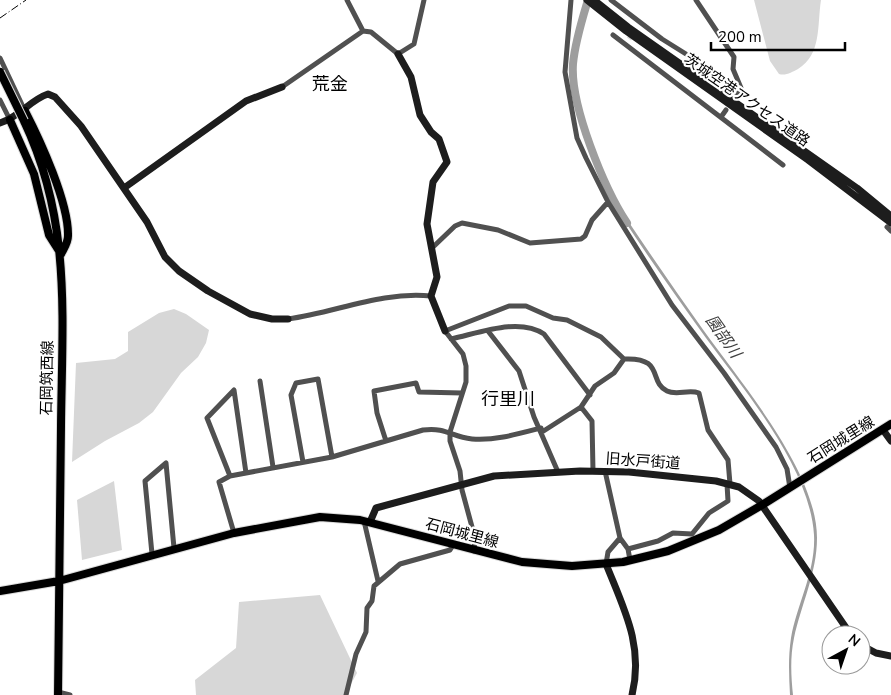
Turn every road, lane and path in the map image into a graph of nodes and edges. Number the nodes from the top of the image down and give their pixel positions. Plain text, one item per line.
1 (347, 0) edge
2 (424, 0) edge
3 (571, 0) edge
4 (611, 0) edge
5 (696, 0) edge
6 (591, 1) edge
7 (363, 30) junction
8 (613, 35) dead end
9 (398, 54) junction
10 (0, 58) edge
11 (702, 64) dead end
12 (0, 72) edge
13 (282, 87) joint
14 (736, 97) dead end
15 (0, 100) edge
16 (726, 110) dead end
17 (25, 111) junction
18 (721, 117) junction
19 (10, 120) junction
20 (0, 122) edge
21 (783, 165) dead end
22 (124, 188) junction
23 (608, 202) junction
24 (891, 216) edge
25 (890, 227) edge
26 (432, 248) junction
27 (61, 254) junction
28 (431, 296) junction
29 (288, 319) joint
30 (445, 331) junction
31 (488, 331) junction
32 (451, 339) junction
33 (624, 358) junction
34 (260, 381) dead end
35 (462, 393) junction
36 (590, 395) junction
37 (581, 407) junction
38 (891, 424) edge
39 (541, 430) junction
40 (883, 430) junction
41 (450, 432) junction
42 (891, 440) edge
43 (386, 441) junction
44 (332, 457) junction
45 (303, 462) junction
46 (273, 468) junction
47 (593, 471) junction
48 (605, 471) junction
49 (246, 472) junction
50 (558, 472) junction
51 (230, 476) junction
52 (728, 484) junction
53 (463, 485) junction
54 (792, 486) junction
55 (762, 505) junction
56 (367, 522) junction
57 (234, 533) junction
58 (620, 538) junction
59 (452, 545) junction
60 (174, 548) junction
61 (628, 549) junction
62 (474, 551) junction
63 (152, 554) junction
64 (630, 560) junction
65 (606, 564) junction
66 (59, 580) junction
67 (378, 581) junction
68 (0, 591) edge
69 (844, 625) edge
70 (871, 650) edge
71 (891, 656) edge
72 (58, 693) edge
73 (70, 695) edge
74 (346, 695) edge
75 (632, 695) edge

1 - 7 street
2 - 9 street
3 - 23 street
4 - 11 street
5 - 14 street
6 - 24 street, 茨城空港アクセス道路
6 - 25 street, 茨城空港アクセス道路
7 - 9 street
7 - 13 street
8 - 18 street
9 - 26 street
10 - 17 street
12 - 27 main road, 石岡筑西線, bridge
13 - 22 street
15 - 19 street
16 - 18 street
17 - 19 street
17 - 22 street
17 - 27 main road
18 - 21 street
19 - 20 street
19 - 27 main road
22 - 29 street
23 - 26 street
23 - 54 street
26 - 28 street
27 - 66 main road, 石岡筑西線
28 - 29 street
28 - 30 street
30 - 32 street
30 - 33 street
31 - 32 street
31 - 36 street
31 - 39 street
32 - 35 street
33 - 36 street
33 - 52 street
34 - 46 street
35 - 41 street
35 - 43 street
36 - 37 street
37 - 39 street
37 - 47 street
38 - 40 main road, 石岡城里線
39 - 41 street
39 - 50 street
40 - 42 street
40 - 54 main road, 石岡城里線
41 - 43 street
41 - 53 street
43 - 44 street
44 - 45 street
44 - 45 street
45 - 46 street
46 - 49 street
47 - 48 street, 旧水戸街道
47 - 50 street, 旧水戸街道
48 - 52 street, 旧水戸街道
48 - 58 street
49 - 51 street
49 - 51 street
50 - 53 street, 旧水戸街道
51 - 57 street
52 - 55 street, 旧水戸街道
52 - 61 street
53 - 56 street, 旧水戸街道
53 - 62 street
54 - 55 main road, 石岡城里線
55 - 64 main road, 石岡城里線
55 - 69 street, 旧水戸街道
56 - 57 main road, 石岡城里線
56 - 59 main road, 石岡城里線
56 - 67 street
57 - 60 main road, 石岡城里線
58 - 61 street
58 - 65 street
59 - 62 main road, 石岡城里線
59 - 67 street
60 - 63 main road, 石岡城里線
60 - 63 street
61 - 64 street
62 - 65 main road, 石岡城里線
63 - 66 main road, 石岡城里線
64 - 65 main road, 石岡城里線
65 - 75 street
66 - 68 main road, 石岡城里線
66 - 72 main road, 石岡筑西線
67 - 74 street
70 - 71 street
72 - 73 street

